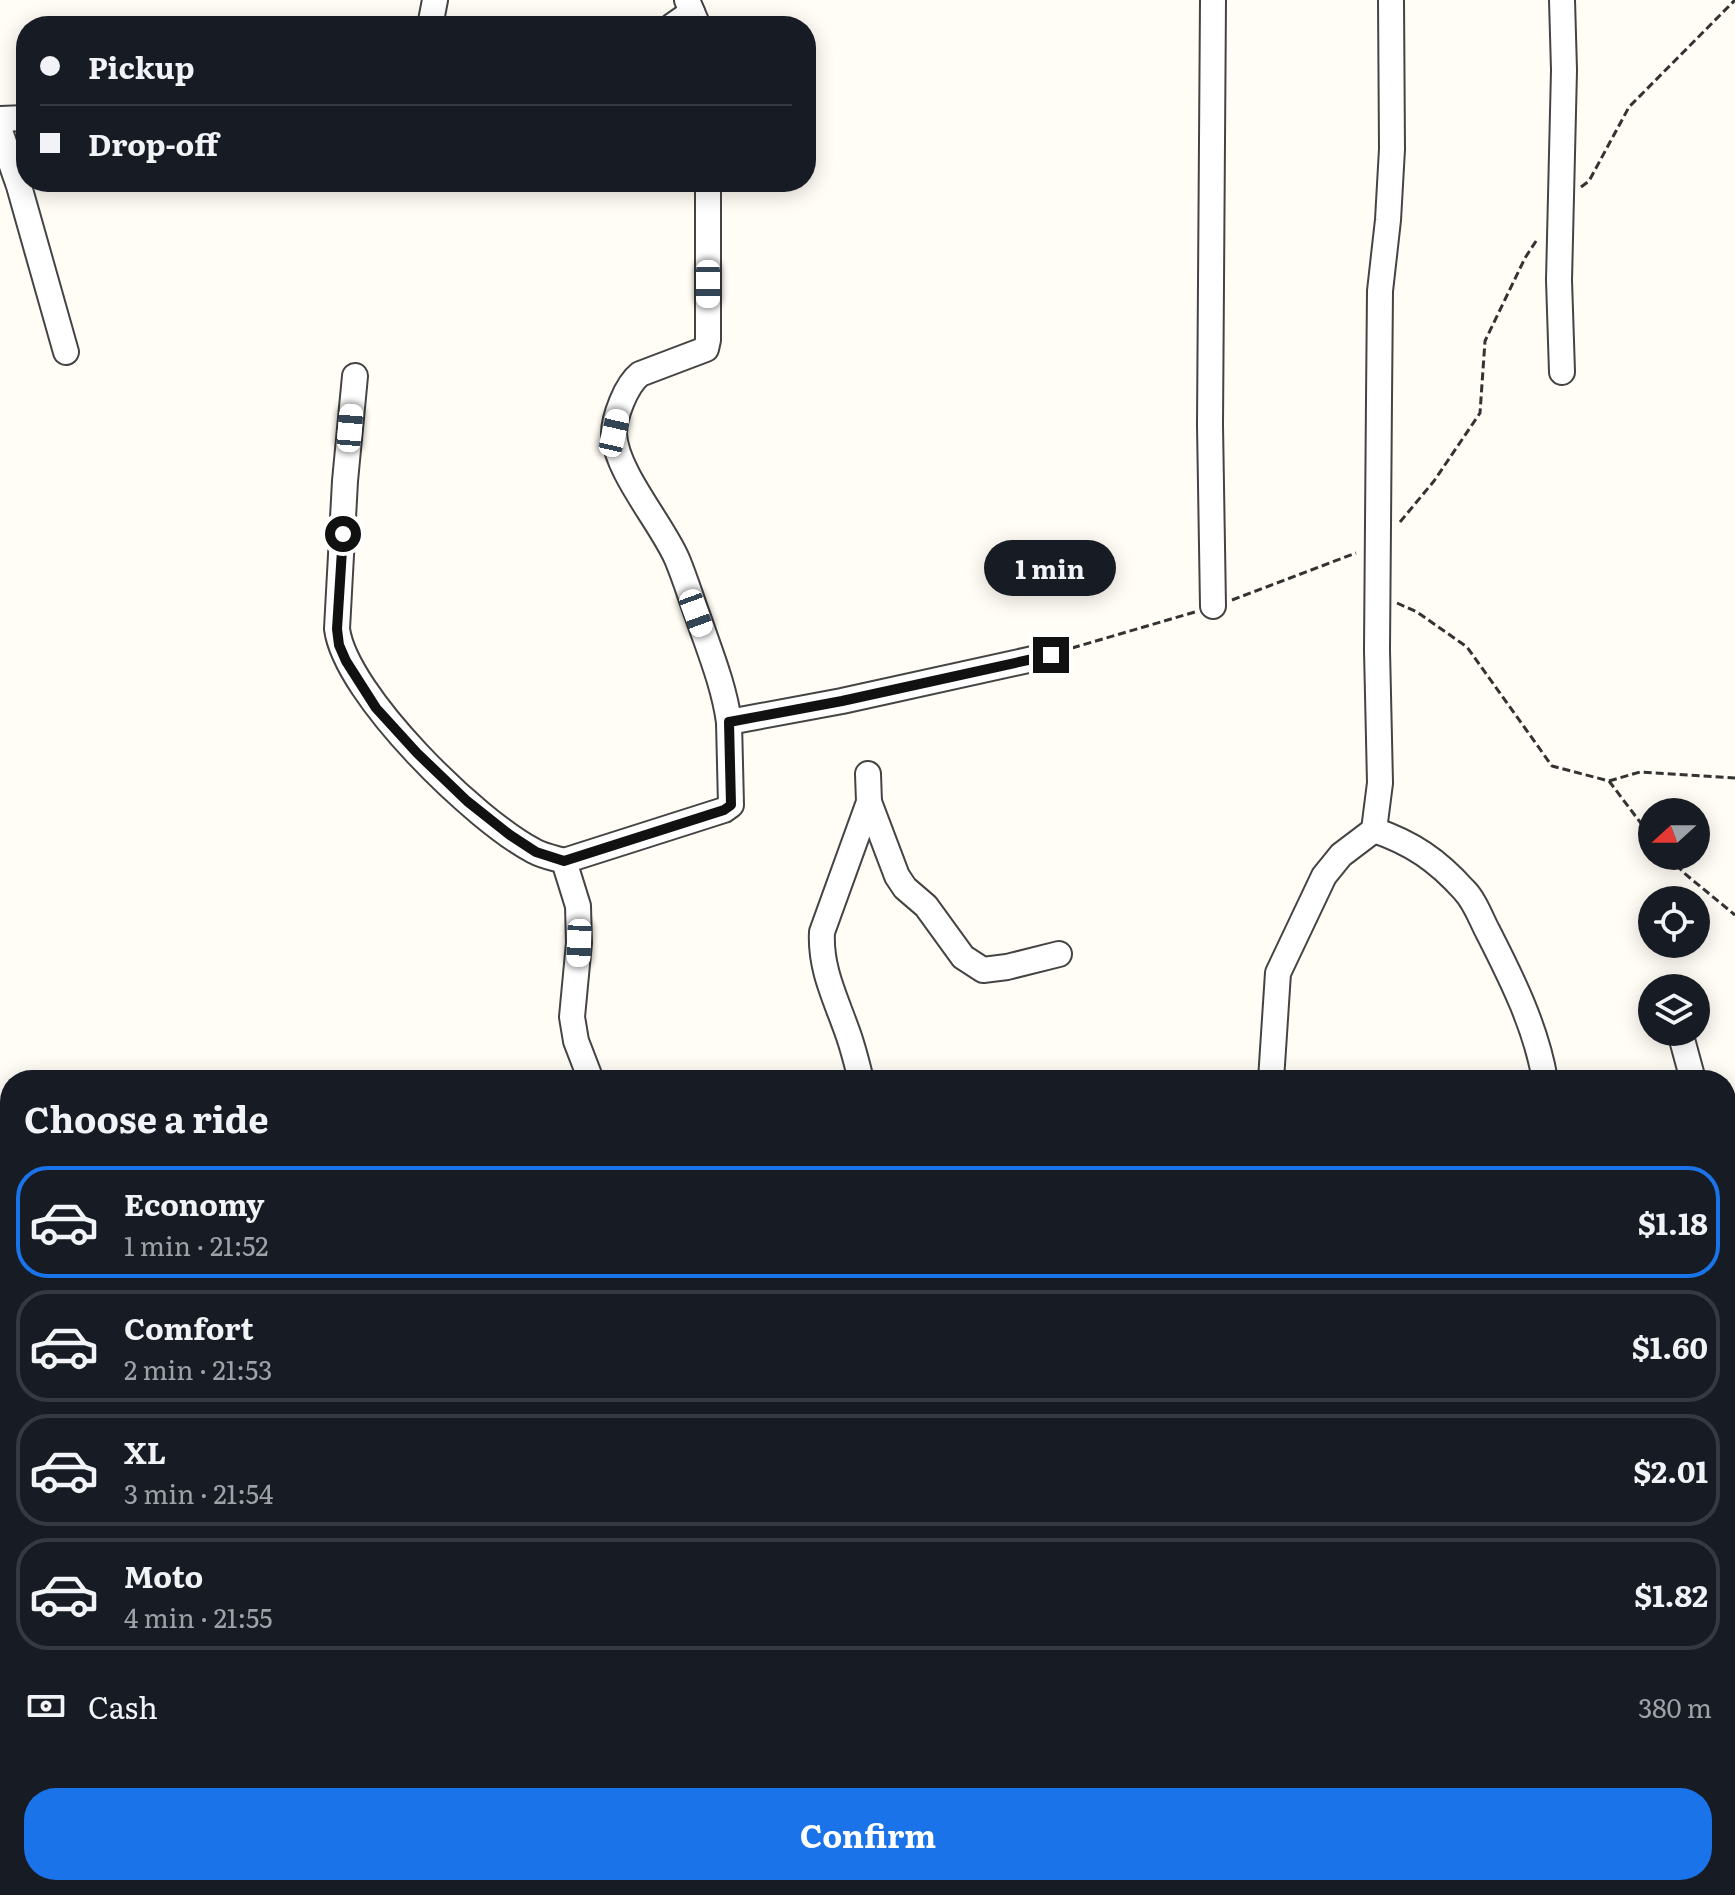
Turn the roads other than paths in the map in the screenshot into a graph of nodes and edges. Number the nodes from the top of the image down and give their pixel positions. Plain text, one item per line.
1 (1213, 0) edge
2 (1391, 0) edge
3 (1562, 0) edge
4 (0, 131) edge
5 (16, 177) edge
6 (21, 192) edge
7 (708, 192) edge
8 (66, 352) dead end
9 (1562, 372) dead end
10 (355, 376) dead end
11 (1213, 606) dead end
12 (1051, 655) dead end
13 (729, 722) junction
14 (868, 774) dead end
15 (869, 802) junction
16 (1374, 830) junction
17 (564, 861) junction
18 (1059, 954) dead end
19 (1684, 1046) edge
20 (587, 1070) edge
21 (858, 1070) edge
22 (1272, 1070) edge
23 (1543, 1070) edge
24 (1690, 1070) edge

1 - 11 street
2 - 16 street
3 - 9 street
4 - 5 street
6 - 8 street
7 - 13 street
10 - 17 street
12 - 13 street
13 - 17 street
14 - 15 street
15 - 18 street
15 - 21 street
16 - 22 street
16 - 23 street
17 - 20 street
19 - 24 street

